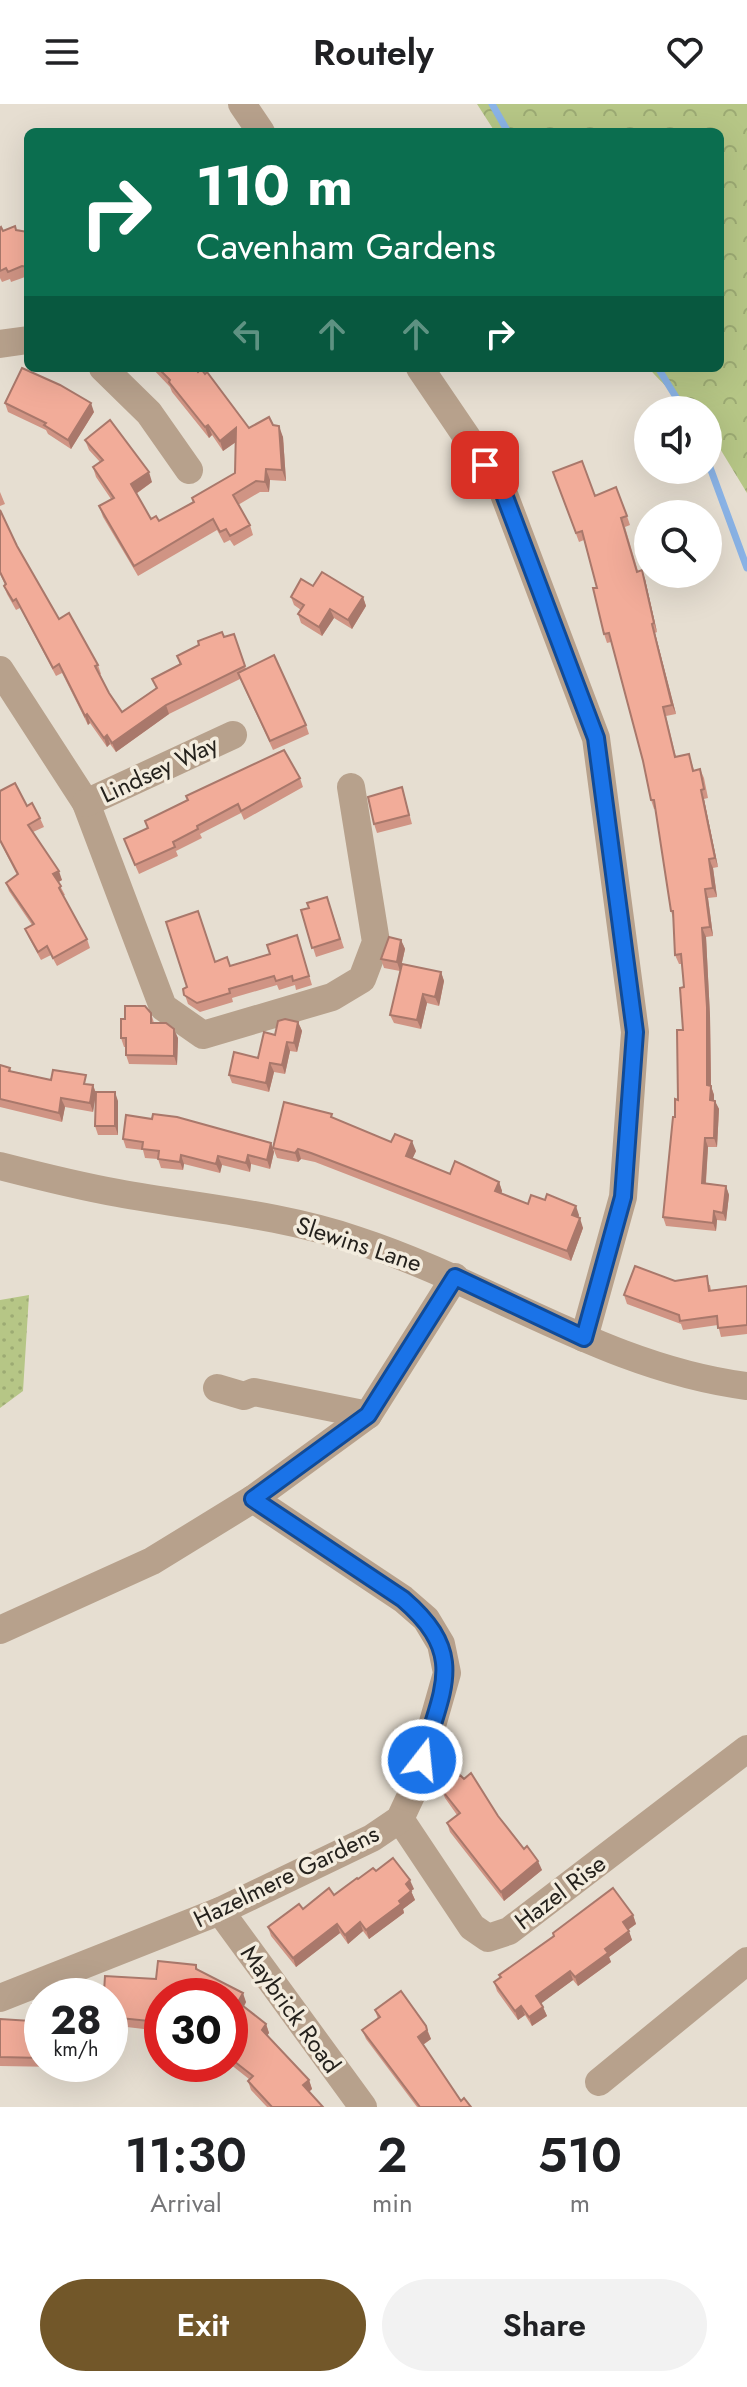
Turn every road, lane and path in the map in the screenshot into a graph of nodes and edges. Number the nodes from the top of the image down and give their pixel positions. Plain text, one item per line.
1 (242, 104) edge
2 (258, 128) edge
3 (24, 341) edge
4 (0, 344) edge
5 (107, 372) edge
6 (423, 372) edge
7 (189, 470) dead end
8 (0, 670) edge
9 (233, 735) dead end
10 (351, 787) dead end
11 (86, 803) junction
12 (0, 1166) edge
13 (455, 1277) junction
14 (584, 1338) junction
15 (747, 1386) edge
16 (217, 1388) dead end
17 (368, 1415) junction
18 (253, 1499) junction
19 (0, 1630) edge
20 (747, 1749) edge
21 (400, 1819) junction
22 (220, 1911) junction
23 (747, 1961) edge
24 (0, 1998) edge
25 (599, 2082) dead end
26 (363, 2107) edge

1 - 2 street
3 - 4 street
5 - 7 street
6 - 14 street
8 - 11 street
9 - 11 street, Lindsey Way
10 - 11 street
12 - 13 street, Slewins Lane
13 - 14 street, Slewins Lane
13 - 17 street
14 - 15 street, Slewins Lane
16 - 17 street
17 - 18 street
18 - 19 street
18 - 21 street, Hazelmere Gardens
20 - 21 street, Hazel Rise
21 - 22 street, Hazelmere Gardens
22 - 24 street, Hazelmere Gardens
22 - 26 street, Maybrick Road
23 - 25 street

